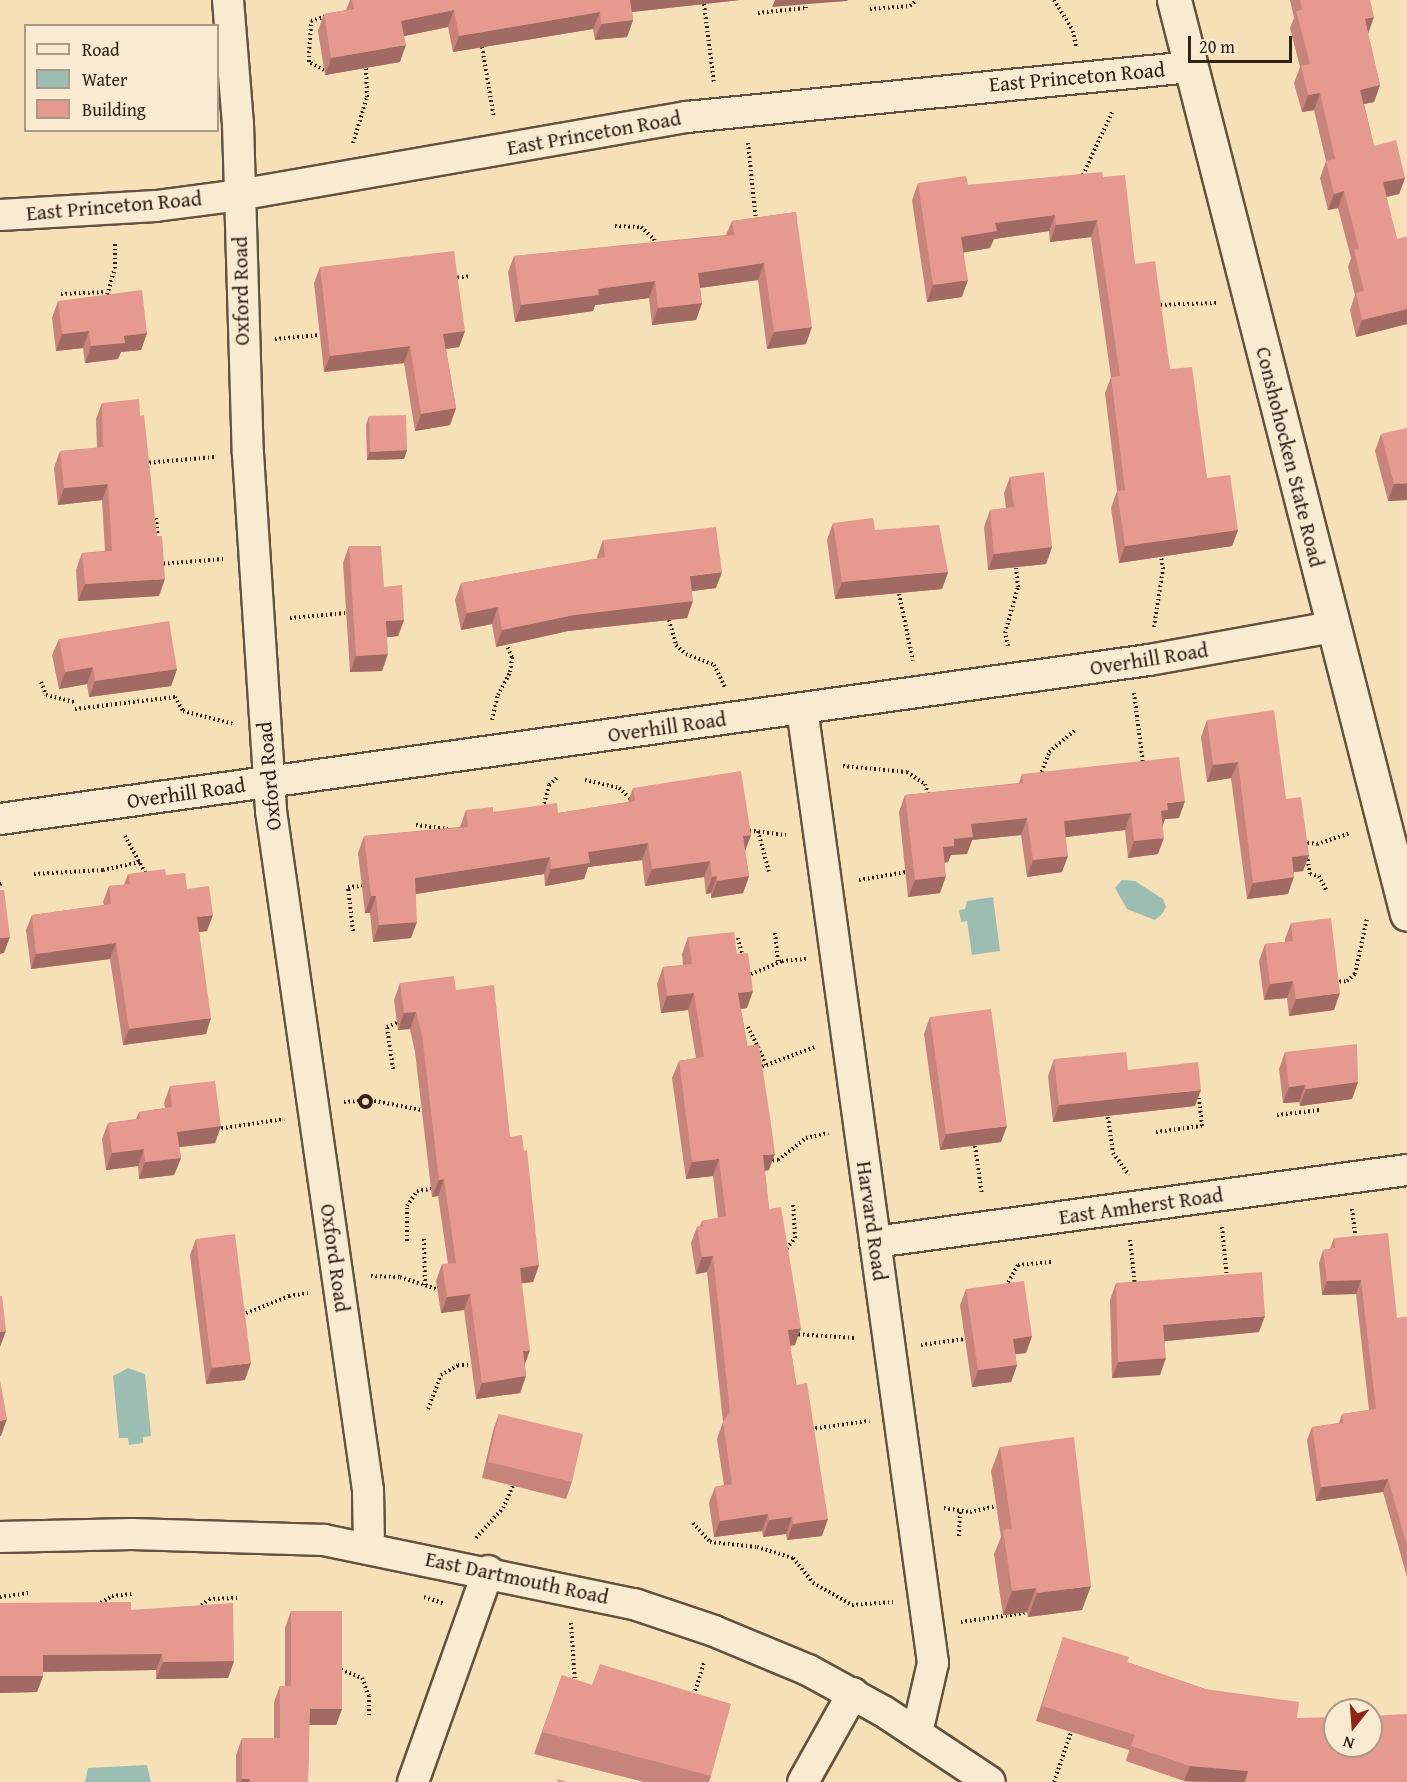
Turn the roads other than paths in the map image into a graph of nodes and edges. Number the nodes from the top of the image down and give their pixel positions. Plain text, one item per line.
1 (228, 0) edge
2 (1174, 0) edge
3 (1191, 67) junction
4 (239, 195) junction
5 (0, 215) edge
6 (1333, 627) junction
7 (802, 708) junction
8 (269, 782) junction
9 (0, 819) edge
10 (1407, 914) edge
11 (1407, 1170) edge
12 (875, 1242) junction
13 (0, 1538) edge
14 (369, 1547) junction
15 (478, 1569) junction
16 (854, 1693) junction
17 (917, 1733) junction
18 (413, 1782) edge
19 (803, 1782) edge
20 (990, 1782) edge

1 - 4 street, Oxford Road
2 - 3 main road, Conshohocken State Road
3 - 4 street, East Princeton Road
3 - 6 main road, Conshohocken State Road
4 - 5 street, East Princeton Road
4 - 8 street, Oxford Road
6 - 7 street, Overhill Road
6 - 10 main road, Conshohocken State Road
7 - 8 street, Overhill Road
7 - 12 street, Harvard Road
8 - 9 street, Overhill Road
8 - 14 street, Oxford Road
11 - 12 street, East Amherst Road
12 - 17 street, Harvard Road
13 - 14 street, East Dartmouth Road
14 - 15 street, East Dartmouth Road
15 - 16 street, East Dartmouth Road
15 - 18 street
16 - 17 street, East Dartmouth Road
16 - 19 street
17 - 20 street, East Dartmouth Road

